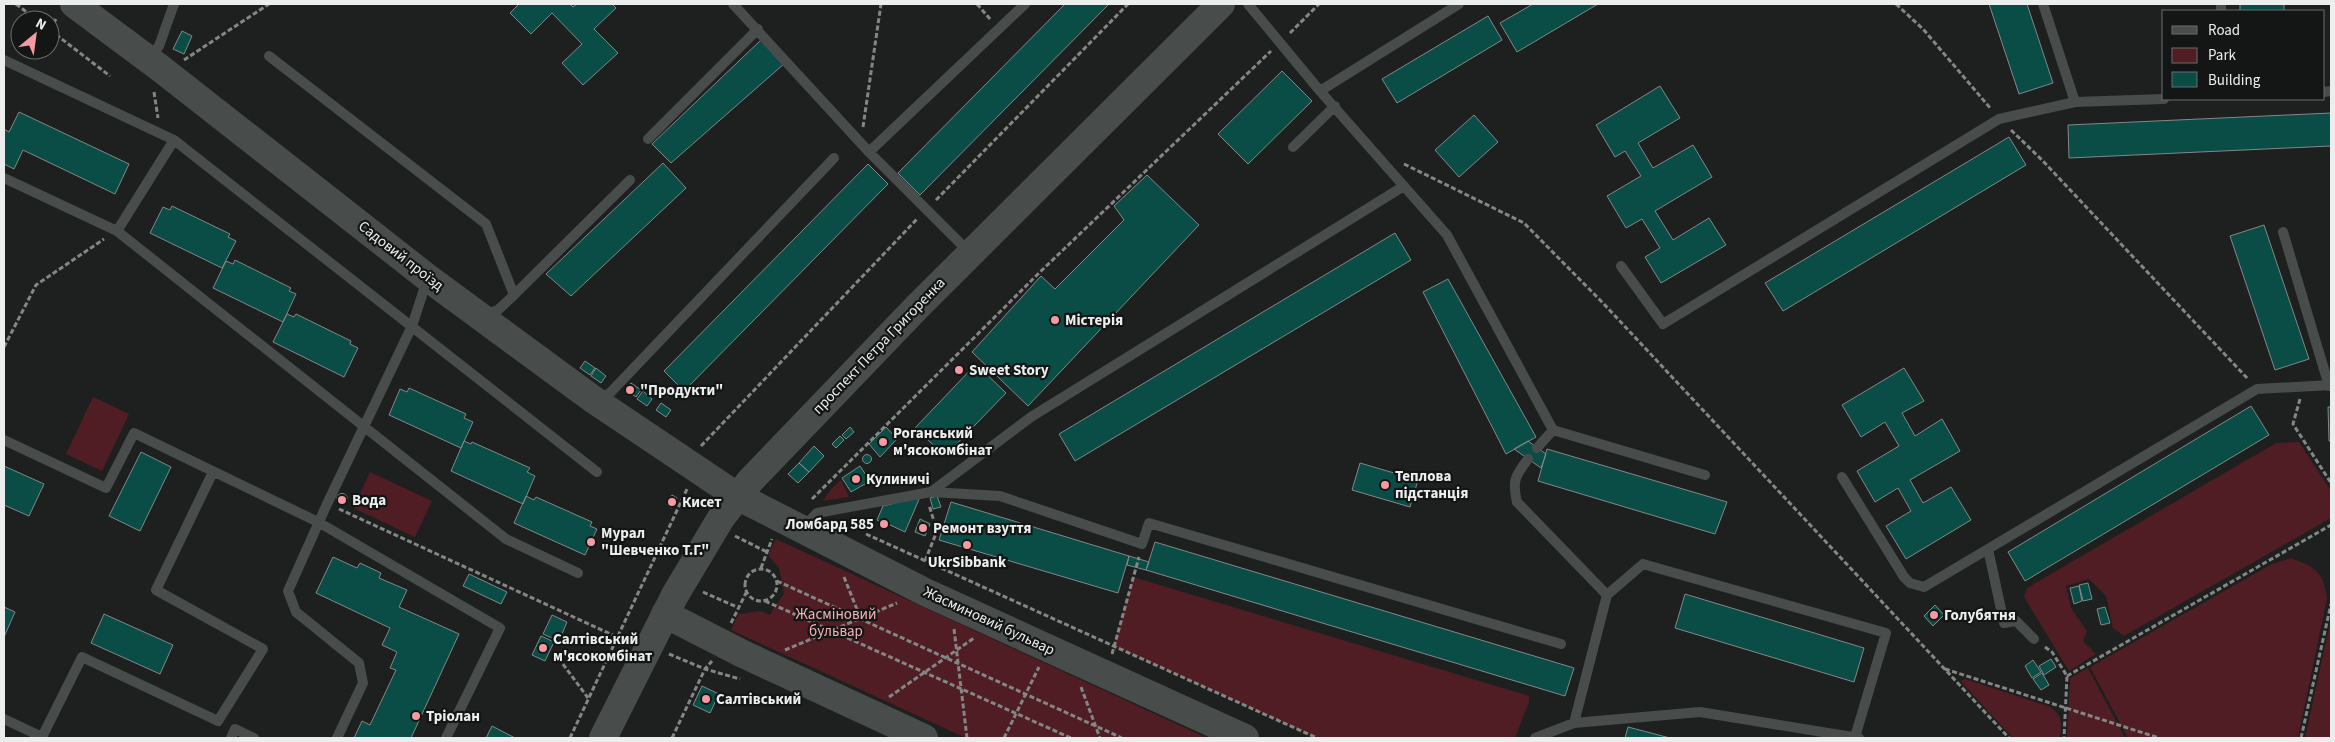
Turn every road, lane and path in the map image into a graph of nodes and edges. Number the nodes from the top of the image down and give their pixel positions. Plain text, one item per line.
1 (74, 4) edge
2 (174, 4) edge
3 (269, 4) edge
4 (733, 4) edge
5 (881, 4) edge
6 (977, 4) edge
7 (1024, 4) edge
8 (1128, 4) edge
9 (1221, 4) edge
10 (1248, 4) edge
11 (1319, 4) edge
12 (1459, 4) edge
13 (1896, 4) edge
14 (2043, 4) edge
15 (758, 28) junction
16 (998, 29) junction
17 (60, 38) edge
18 (1281, 42) junction
19 (269, 56) dead end
20 (4, 60) edge
21 (154, 64) junction
22 (110, 76) dead end
23 (1320, 91) junction
24 (2162, 98) edge
25 (2075, 102) junction
26 (1334, 106) junction
27 (1999, 119) junction
28 (160, 133) junction
29 (648, 139) dead end
30 (174, 140) junction
31 (860, 142) junction
32 (1292, 147) dead end
33 (1370, 147) junction
34 (869, 152) junction
35 (834, 158) dead end
36 (4, 178) edge
37 (630, 180) dead end
38 (1404, 186) junction
39 (926, 209) junction
40 (118, 231) junction
41 (2283, 232) dead end
42 (970, 253) junction
43 (1621, 266) dead end
44 (428, 278) junction
45 (514, 294) junction
46 (481, 317) junction
47 (412, 326) junction
48 (4, 347) edge
49 (2330, 386) edge
50 (2303, 387) junction
51 (2257, 390) junction
52 (594, 400) junction
53 (363, 427) junction
54 (1553, 430) junction
55 (4, 440) edge
56 (700, 448) dead end
57 (1537, 448) dead end
58 (1528, 459) dead end
59 (213, 472) junction
60 (597, 472) dead end
61 (1705, 475) dead end
62 (1842, 477) dead end
63 (2331, 483) edge
64 (688, 486) dead end
65 (928, 493) junction
66 (736, 496) junction
67 (327, 504) junction
68 (810, 521) junction
69 (318, 522) junction
70 (2331, 525) edge
71 (736, 529) dead end
72 (862, 533) dead end
73 (773, 537) dead end
74 (1142, 544) junction
75 (1988, 549) junction
76 (766, 552) junction
77 (925, 561) junction
78 (761, 568) junction
79 (578, 573) dead end
80 (777, 581) junction
81 (706, 583) dead end
82 (702, 591) junction
83 (746, 592) junction
84 (925, 592) junction
85 (1607, 595) junction
86 (701, 598) dead end
87 (765, 601) junction
88 (951, 604) junction
89 (2331, 604) edge
90 (739, 608) junction
91 (665, 614) junction
92 (860, 618) junction
93 (1061, 622) junction
94 (995, 624) junction
95 (729, 628) dead end
96 (832, 630) junction
97 (617, 637) junction
98 (2034, 639) joint
99 (1561, 644) dead end
100 (1114, 646) junction
101 (956, 651) junction
102 (554, 652) dead end
103 (666, 652) dead end
104 (1059, 653) junction
105 (716, 656) dead end
106 (946, 658) junction
107 (757, 661) junction
108 (958, 663) junction
109 (1944, 668) junction
110 (705, 669) junction
111 (925, 672) junction
112 (1106, 675) junction
113 (2067, 676) junction
114 (961, 688) junction
115 (1026, 694) junction
116 (588, 698) junction
117 (2065, 709) junction
118 (868, 712) junction
119 (1016, 713) junction
120 (4, 719) edge
121 (1574, 723) junction
122 (1097, 726) junction
123 (231, 738) edge
124 (254, 738) edge
125 (337, 738) edge
126 (446, 738) edge
127 (570, 738) edge
128 (604, 738) edge
129 (672, 738) edge
130 (924, 738) edge
131 (968, 738) edge
132 (1004, 738) edge
133 (1071, 738) edge
134 (1100, 738) edge
135 (1122, 738) edge
136 (1245, 738) edge
137 (1317, 738) edge
138 (1535, 738) edge
139 (1857, 738) edge
140 (2009, 738) edge
141 (2064, 738) edge
142 (2159, 738) edge
143 (2301, 738) edge

1 - 21 street, Садовий проїзд
2 - 21 lane
3 - 21 path
4 - 15 lane
5 - 31 path
6 - 16 path
7 - 16 lane
8 - 39 path
9 - 42 street, проспект Петра Григоренка
10 - 18 lane
11 - 18 path
12 - 23 lane
13 - 27 path
14 - 25 lane
15 - 29 lane
15 - 31 lane
16 - 34 lane
17 - 22 path
18 - 23 lane
18 - 68 path
19 - 45 lane
20 - 28 lane
21 - 28 path
21 - 44 street, Садовий проїзд
23 - 26 lane
24 - 25 lane
25 - 27 lane
26 - 32 lane
26 - 33 lane
27 - 43 lane
27 - 51 path
28 - 30 lane
30 - 40 lane
30 - 47 lane
31 - 34 lane
33 - 38 lane
33 - 109 path
34 - 39 lane
35 - 52 lane
36 - 40 lane
37 - 45 lane
38 - 54 lane
38 - 65 lane
39 - 42 lane
39 - 56 path
40 - 48 path
40 - 53 lane
41 - 49 lane
42 - 66 street, проспект Петра Григоренка
44 - 46 street, Садовий проїзд
44 - 47 lane
45 - 46 lane
46 - 52 street, Садовий проїзд
47 - 53 lane
47 - 60 lane
49 - 50 lane
50 - 51 lane
50 - 63 path
51 - 75 lane
52 - 66 street, Садовий проїзд
53 - 67 lane
53 - 79 lane
54 - 57 lane
54 - 61 lane
55 - 59 lane
58 - 85 lane
59 - 69 lane
59 - 120 lane
62 - 75 lane
64 - 97 path
65 - 68 lane
65 - 74 lane
65 - 77 path
66 - 68 street, Жасминовий бульвар
66 - 91 street, проспект Петра Григоренка
67 - 69 lane
67 - 97 path
68 - 84 street, Жасминовий бульвар
69 - 125 lane
69 - 126 lane
70 - 113 path
71 - 76 path
72 - 77 path
73 - 76 path
74 - 99 lane
74 - 100 path
75 - 98 lane
76 - 78 path
77 - 93 path
78 - 80 path
78 - 83 path
80 - 87 path
80 - 92 path
81 - 82 path
82 - 86 path
82 - 90 path
83 - 87 path
83 - 90 path
84 - 88 street, Жасминовий бульвар
84 - 92 path
85 - 121 lane
85 - 139 lane
87 - 96 path
88 - 94 street, Жасминовий бульвар
88 - 101 path
89 - 143 path
90 - 95 path
91 - 107 street
91 - 128 street, проспект Петра Григоренка
92 - 96 path
92 - 106 path
93 - 100 path
93 - 104 path
94 - 101 path
94 - 104 street, Жасминовий бульвар
96 - 107 path
96 - 111 path
97 - 116 path
98 - 113 path
100 - 112 path
100 - 137 path
101 - 106 path
101 - 108 path
102 - 116 path
103 - 110 path
104 - 112 street, Жасминовий бульвар
104 - 115 path
104 - 122 path
105 - 110 path
106 - 108 path
106 - 111 path
107 - 118 street
108 - 114 path
108 - 115 path
109 - 117 path
109 - 140 path
110 - 129 path
111 - 114 path
111 - 118 path
112 - 136 street, Жасминовий бульвар
113 - 117 path
114 - 119 path
114 - 131 path
115 - 119 path
115 - 122 path
116 - 127 path
117 - 141 path
117 - 142 path
118 - 130 street
119 - 132 path
119 - 133 path
121 - 138 lane
121 - 139 lane
122 - 134 path
122 - 135 path
123 - 124 lane

